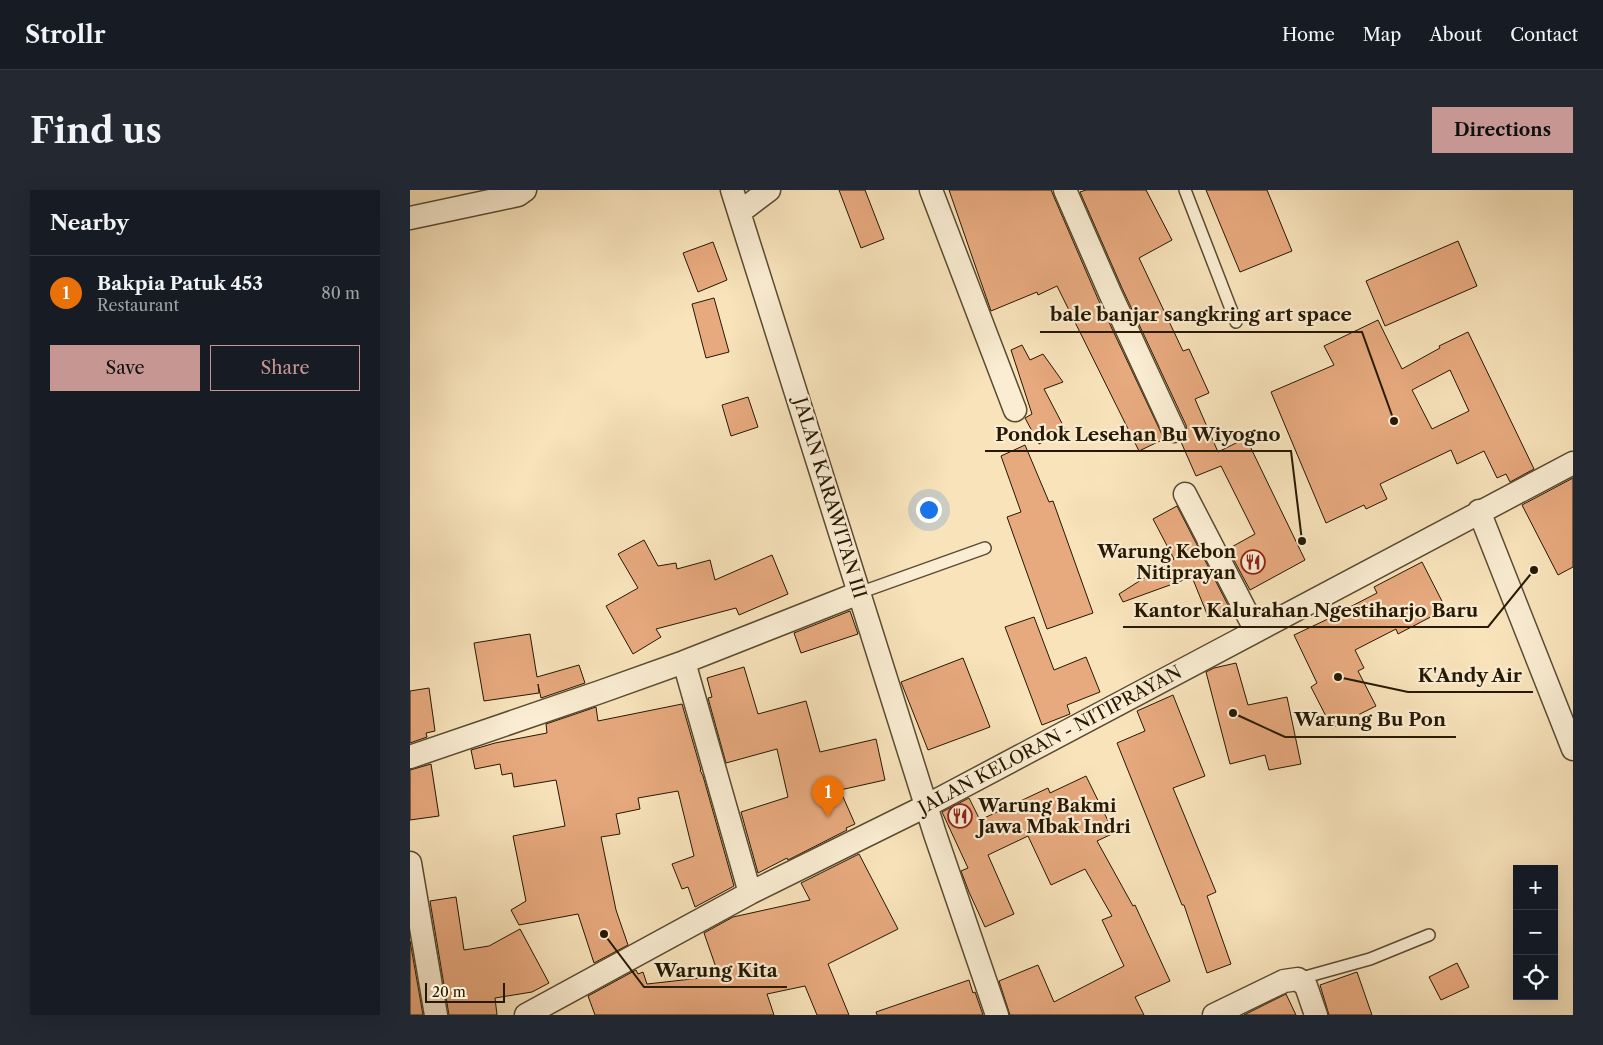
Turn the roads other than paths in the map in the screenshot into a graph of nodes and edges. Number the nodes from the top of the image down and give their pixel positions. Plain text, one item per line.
1 (525, 190) edge
2 (732, 190) edge
3 (769, 190) edge
4 (930, 190) edge
5 (1065, 190) edge
6 (1185, 190) edge
7 (740, 212) junction
8 (410, 218) edge
9 (1236, 322) dead end
10 (1015, 410) dead end
11 (1174, 431) dead end
12 (1573, 462) edge
13 (1186, 494) dead end
14 (1479, 511) junction
15 (985, 548) dead end
16 (859, 593) junction
17 (1256, 631) junction
18 (684, 662) junction
19 (1573, 749) edge
20 (410, 757) edge
21 (926, 806) junction
22 (410, 863) edge
23 (750, 892) junction
24 (1429, 935) dead end
25 (1298, 980) junction
26 (436, 1015) edge
27 (526, 1015) edge
28 (997, 1015) edge
29 (1214, 1015) edge
30 (1316, 1015) edge

1 - 8 street
2 - 7 street, JALAN KARAWITAN III
3 - 7 street
4 - 10 street
5 - 11 street
6 - 9 lane
7 - 16 street, JALAN KARAWITAN III
12 - 14 street, JALAN KELORAN - NITIPRAYAN
13 - 17 street
14 - 17 street, JALAN KELORAN - NITIPRAYAN
14 - 19 street
15 - 16 lane
16 - 18 street
16 - 21 street, JALAN KARAWITAN III
17 - 21 street, JALAN KELORAN - NITIPRAYAN
18 - 20 street
18 - 23 street
21 - 23 street, JALAN KELORAN - NITIPRAYAN
21 - 28 street, JALAN KARAWITAN III
22 - 26 street
23 - 27 street, JALAN KELORAN - NITIPRAYAN
24 - 25 lane
25 - 29 street
25 - 30 street

